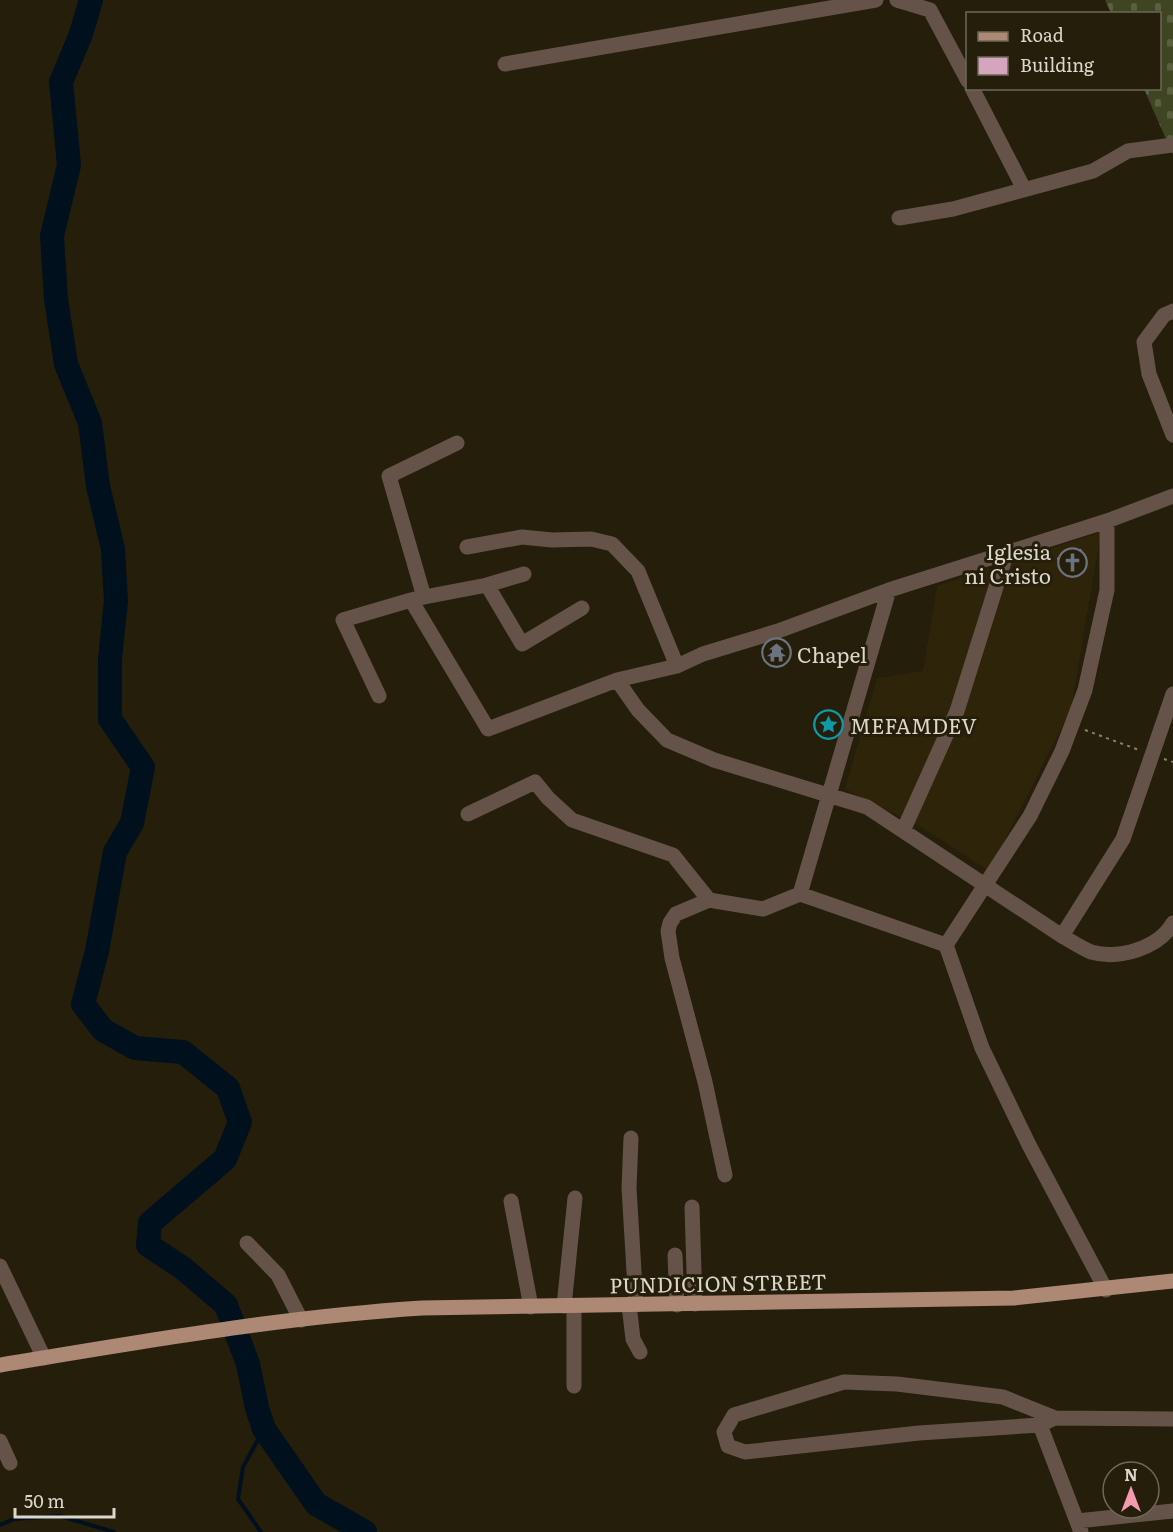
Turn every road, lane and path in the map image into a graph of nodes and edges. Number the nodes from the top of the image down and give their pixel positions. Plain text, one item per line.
1 (871, 0) edge
2 (897, 0) edge
3 (505, 64) dead end
4 (966, 77) edge
5 (973, 90) edge
6 (1173, 145) edge
7 (1024, 189) junction
8 (898, 218) dead end
9 (1173, 311) edge
10 (1173, 435) edge
11 (457, 443) dead end
12 (1173, 496) edge
13 (1107, 520) junction
14 (467, 547) dead end
15 (1007, 552) junction
16 (524, 574) dead end
17 (487, 585) junction
18 (889, 590) junction
19 (417, 598) junction
20 (582, 608) dead end
21 (677, 666) junction
22 (617, 680) junction
23 (1173, 694) edge
24 (379, 696) dead end
25 (1072, 725) junction
26 (1153, 755) junction
27 (1173, 762) edge
28 (830, 794) junction
29 (468, 814) dead end
30 (903, 831) junction
31 (987, 886) junction
32 (800, 894) junction
33 (709, 900) junction
34 (1173, 922) edge
35 (1062, 936) junction
36 (946, 945) junction
37 (631, 1138) dead end
38 (725, 1175) dead end
39 (575, 1198) dead end
40 (511, 1201) dead end
41 (692, 1207) dead end
42 (247, 1243) dead end
43 (675, 1255) dead end
44 (0, 1266) edge
45 (1173, 1281) edge
46 (1106, 1290) junction
47 (695, 1304) junction
48 (632, 1305) junction
49 (676, 1305) junction
50 (569, 1306) junction
51 (531, 1307) junction
52 (301, 1320) junction
53 (640, 1352) dead end
54 (44, 1358) junction
55 (0, 1365) edge
56 (574, 1386) dead end
57 (1055, 1418) junction
58 (1173, 1419) edge
59 (1041, 1425) junction
60 (0, 1441) edge
61 (9, 1463) dead end
62 (1173, 1511) edge
63 (1079, 1527) edge

1 - 3 street
2 - 4 street
5 - 7 street
6 - 7 street
7 - 8 street
9 - 10 street
11 - 19 street
12 - 13 street
13 - 15 street
13 - 25 street
14 - 21 street
15 - 18 street
15 - 30 street
16 - 17 street
17 - 19 street
17 - 20 street
18 - 21 street
18 - 28 street
19 - 22 street
19 - 24 street
21 - 22 street
22 - 28 street
23 - 26 street
25 - 26 path
25 - 31 street
26 - 27 path
26 - 35 street
28 - 30 street
28 - 32 street
29 - 33 street
30 - 31 street
31 - 35 street
31 - 36 street
32 - 33 street
32 - 36 street
33 - 38 street
34 - 35 street
36 - 46 street
37 - 48 street
39 - 50 street
40 - 51 street
41 - 47 street
42 - 52 street
43 - 49 street
44 - 54 street
45 - 46 main road, PUNDICION STREET
46 - 47 main road, PUNDICION STREET
47 - 49 main road, PUNDICION STREET
48 - 49 main road, PUNDICION STREET
48 - 50 main road, PUNDICION STREET
48 - 53 street
50 - 51 main road, PUNDICION STREET
50 - 56 street
51 - 52 main road, PUNDICION STREET
52 - 54 main road, PUNDICION STREET
54 - 55 main road, PUNDICION STREET
57 - 58 street
57 - 59 street
57 - 59 street
59 - 63 street
60 - 61 street
62 - 63 street

